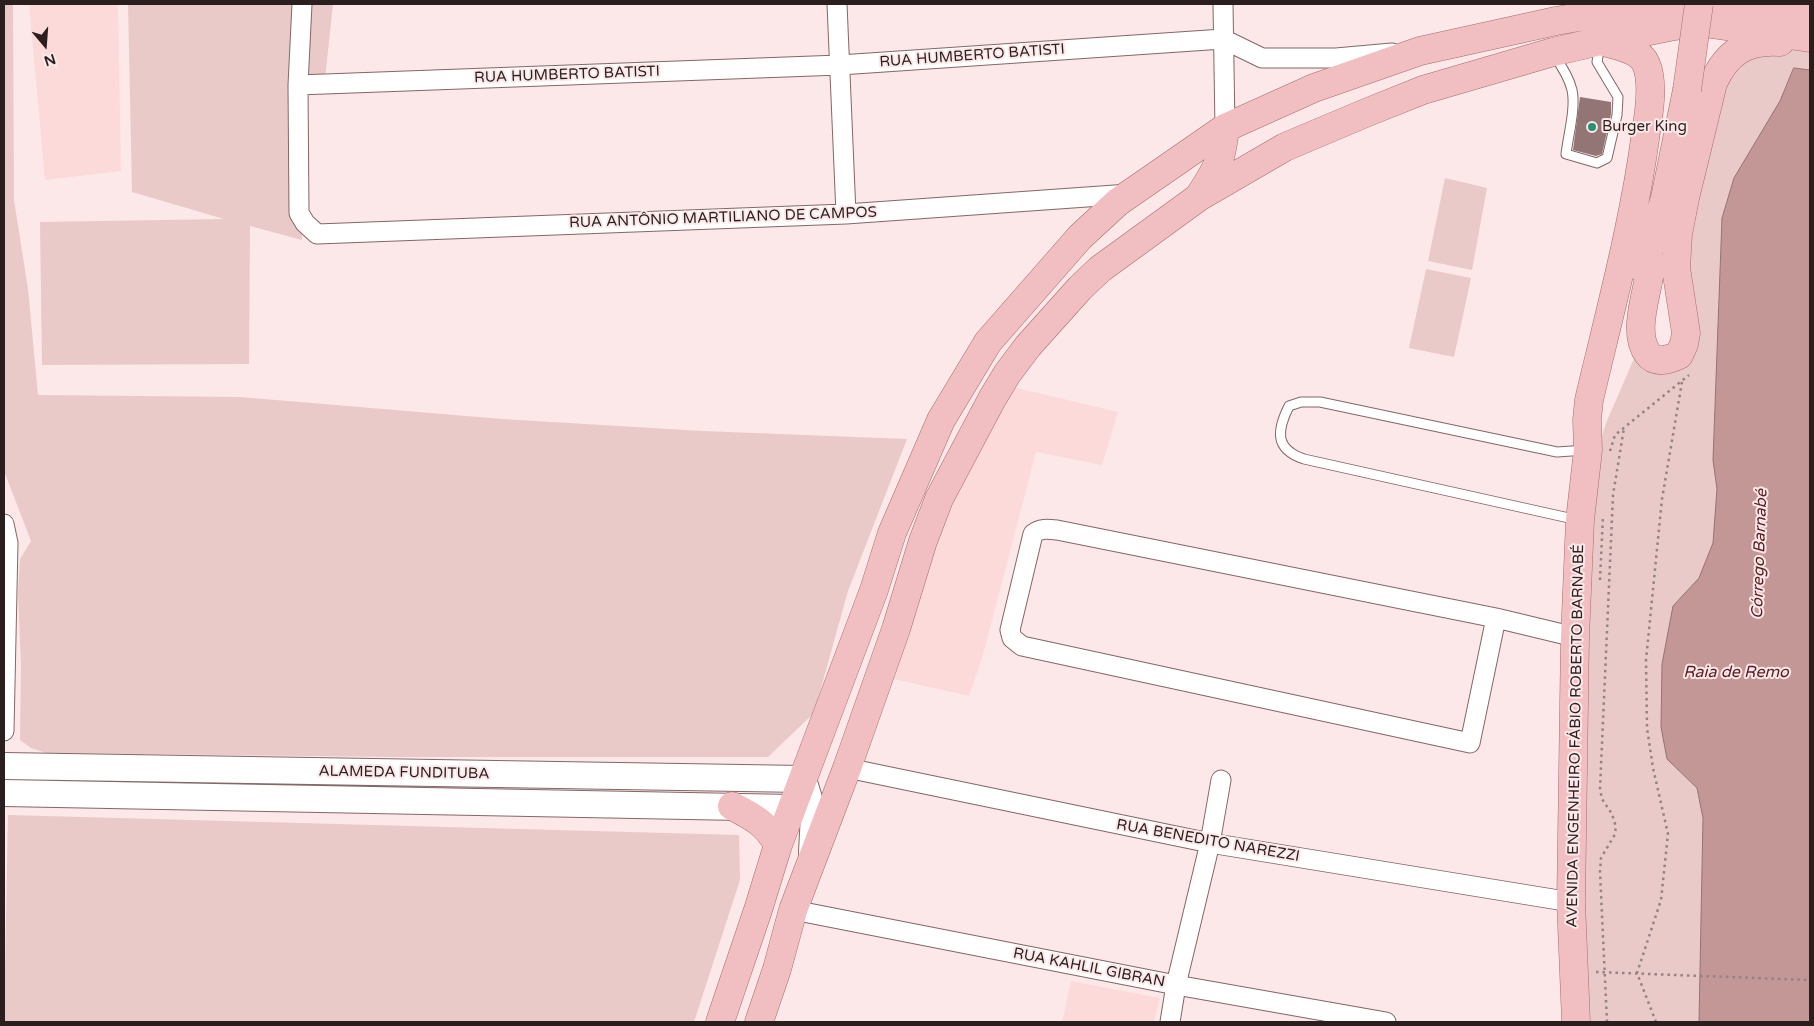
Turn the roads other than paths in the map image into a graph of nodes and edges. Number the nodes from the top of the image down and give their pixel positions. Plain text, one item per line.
1 (302, 4) edge
2 (837, 4) edge
3 (1223, 4) edge
4 (1699, 4) edge
5 (1640, 6) edge
6 (1810, 17) edge
7 (1224, 38) junction
8 (1810, 38) edge
9 (1600, 40) junction
10 (1810, 46) edge
11 (1420, 51) junction
12 (1552, 52) junction
13 (840, 65) junction
14 (298, 85) junction
15 (1224, 128) junction
16 (1129, 194) junction
17 (1199, 196) junction
18 (846, 214) junction
19 (1648, 252) junction
20 (1598, 452) junction
21 (1592, 517) junction
22 (4, 524) edge
23 (892, 533) junction
24 (923, 541) junction
25 (1496, 618) junction
26 (1575, 637) junction
27 (4, 731) edge
28 (816, 748) junction
29 (851, 759) junction
30 (4, 766) edge
31 (717, 778) junction
32 (1221, 780) dead end
33 (4, 794) edge
34 (802, 795) junction
35 (732, 806) junction
36 (1210, 843) junction
37 (778, 845) junction
38 (812, 861) junction
39 (1571, 902) junction
40 (793, 910) junction
41 (1176, 985) junction
42 (720, 1022) edge
43 (759, 1022) edge
44 (1170, 1022) edge
45 (1386, 1022) edge
46 (1576, 1022) edge

1 - 14 street
2 - 13 street
3 - 7 street
4 - 19 main road, bridge
5 - 6 main road
5 - 11 main road
7 - 11 street
7 - 13 street, RUA HUMBERTO BATISTI
7 - 15 street
8 - 9 main road
9 - 12 main road
9 - 12 lane
9 - 20 main road
10 - 19 main road
11 - 15 main road
12 - 17 main road
13 - 14 street, RUA HUMBERTO BATISTI
13 - 18 street
14 - 18 street, RUA ANTÔNIO MARTILIANO DE CAMPOS
15 - 16 main road
15 - 17 main road
16 - 18 street, RUA ANTÔNIO MARTILIANO DE CAMPOS
16 - 23 main road
17 - 24 main road
19 - 20 main road
20 - 21 main road, AVENIDA ENGENHEIRO FÁBIO ROBERTO BARNABÉ
20 - 21 lane
21 - 26 main road, AVENIDA ENGENHEIRO FÁBIO ROBERTO BARNABÉ
22 - 27 street
23 - 24 main road
23 - 28 main road
24 - 29 main road
25 - 25 street
25 - 26 street
26 - 39 main road, AVENIDA ENGENHEIRO FÁBIO ROBERTO BARNABÉ
28 - 31 main road
28 - 34 main road
29 - 34 main road
29 - 36 street, RUA BENEDITO NAREZZI
29 - 38 main road
30 - 31 main road, ALAMEDA FUNDITUBA
31 - 34 main road, ALAMEDA FUNDITUBA
32 - 36 street
33 - 35 main road, ALAMEDA FUNDITUBA
34 - 35 main road, ALAMEDA FUNDITUBA
34 - 37 main road
34 - 38 main road
35 - 37 main road
36 - 39 street, RUA BENEDITO NAREZZI
36 - 41 street
37 - 42 main road
38 - 40 main road
39 - 46 main road, AVENIDA ENGENHEIRO FÁBIO ROBERTO BARNABÉ
40 - 41 street, RUA KAHLIL GIBRAN
40 - 43 main road
41 - 44 street
41 - 45 street, RUA KAHLIL GIBRAN

